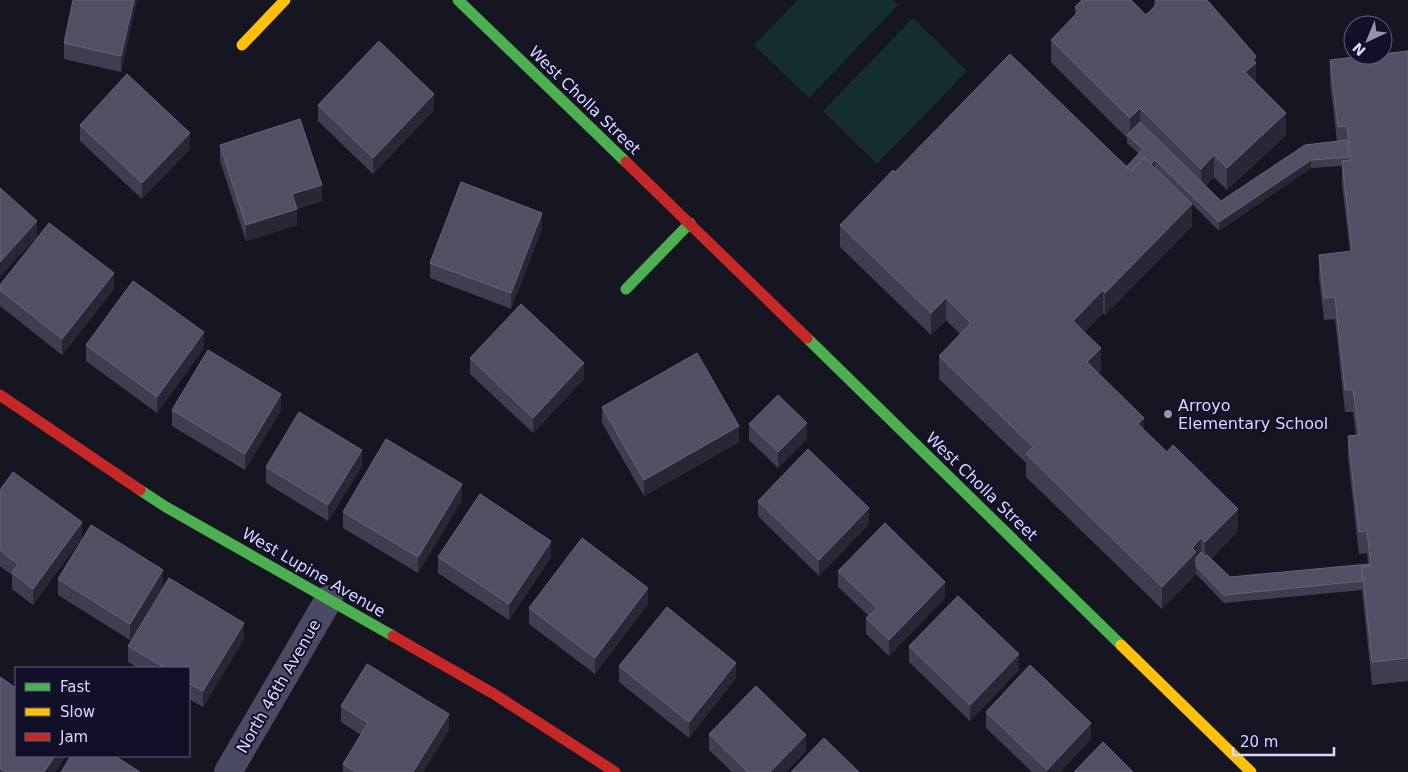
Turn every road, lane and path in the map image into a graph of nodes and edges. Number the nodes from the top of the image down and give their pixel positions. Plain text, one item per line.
1 (285, 0) edge
2 (458, 0) edge
3 (242, 45) dead end
4 (690, 223) junction
5 (626, 289) dead end
6 (0, 395) edge
7 (329, 599) junction
8 (228, 772) edge
9 (616, 772) edge
10 (1251, 772) edge

1 - 3 street
2 - 4 street, West Cholla Street
4 - 5 street
4 - 10 street, West Cholla Street
6 - 7 street, West Lupine Avenue
7 - 8 street, North 46th Avenue
7 - 9 street, West Lupine Avenue

